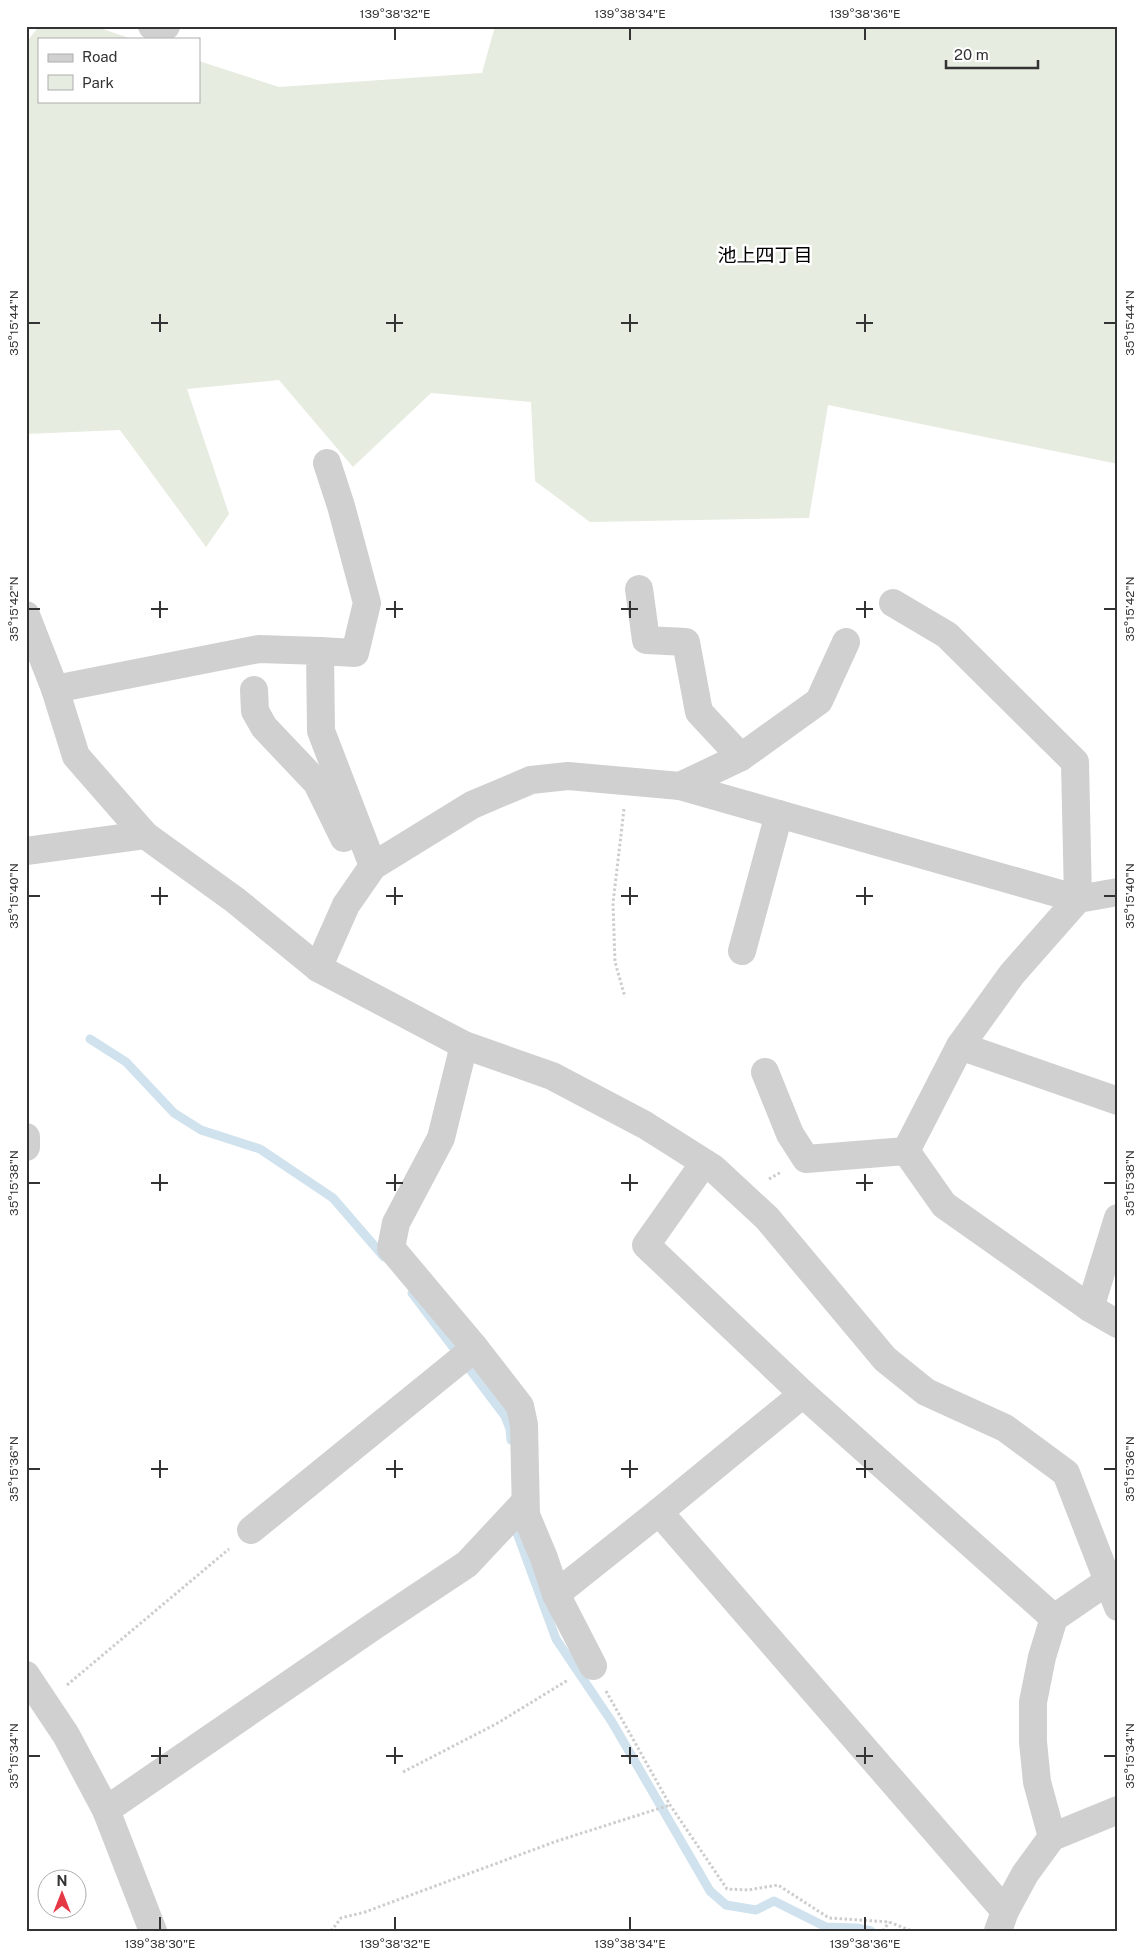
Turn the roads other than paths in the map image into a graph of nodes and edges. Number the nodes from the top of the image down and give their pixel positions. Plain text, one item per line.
1 (152, 26) edge
2 (166, 26) edge
3 (327, 463) dead end
4 (639, 589) dead end
5 (893, 602) dead end
6 (26, 615) edge
7 (846, 642) dead end
8 (320, 651) junction
9 (55, 689) junction
10 (254, 690) dead end
11 (741, 757) junction
12 (680, 786) junction
13 (779, 814) junction
14 (145, 835) junction
15 (33, 855) edge
16 (365, 876) junction
17 (1118, 892) edge
18 (1078, 899) junction
19 (742, 951) dead end
20 (318, 968) junction
21 (464, 1045) junction
22 (960, 1046) junction
23 (765, 1072) dead end
24 (1118, 1101) edge
25 (26, 1137) edge
26 (26, 1147) edge
27 (906, 1151) junction
28 (704, 1163) junction
29 (1118, 1218) edge
30 (1090, 1308) junction
31 (1118, 1324) edge
32 (475, 1348) junction
33 (803, 1394) junction
34 (524, 1503) junction
35 (659, 1512) junction
36 (251, 1530) road end
37 (1108, 1581) junction
38 (556, 1594) junction
39 (1118, 1606) edge
40 (1054, 1618) junction
41 (592, 1666) road end
42 (26, 1675) edge
43 (106, 1810) junction
44 (1118, 1810) edge
45 (1052, 1837) junction
46 (1002, 1921) edge
47 (153, 1931) edge

1 - 2 street
3 - 8 street
4 - 11 street
5 - 18 street
6 - 9 street
7 - 11 street
8 - 9 street
8 - 16 street
9 - 14 street
10 - 16 street
11 - 12 street
12 - 13 street
12 - 16 street
13 - 18 street
13 - 19 street
14 - 15 street
14 - 20 street
16 - 20 street
17 - 18 street
18 - 22 street
20 - 21 street
21 - 28 street
21 - 32 street
22 - 24 street
22 - 27 street
23 - 27 street
25 - 26 street
27 - 30 street
28 - 33 street
28 - 37 street
29 - 30 street
30 - 31 street
32 - 34 street
32 - 36 street
33 - 35 street
33 - 40 street
34 - 38 street
34 - 43 street
35 - 38 street
35 - 46 street
37 - 39 street
37 - 40 street
38 - 41 street
40 - 45 street
42 - 43 street
43 - 47 street
44 - 45 street
45 - 46 street

